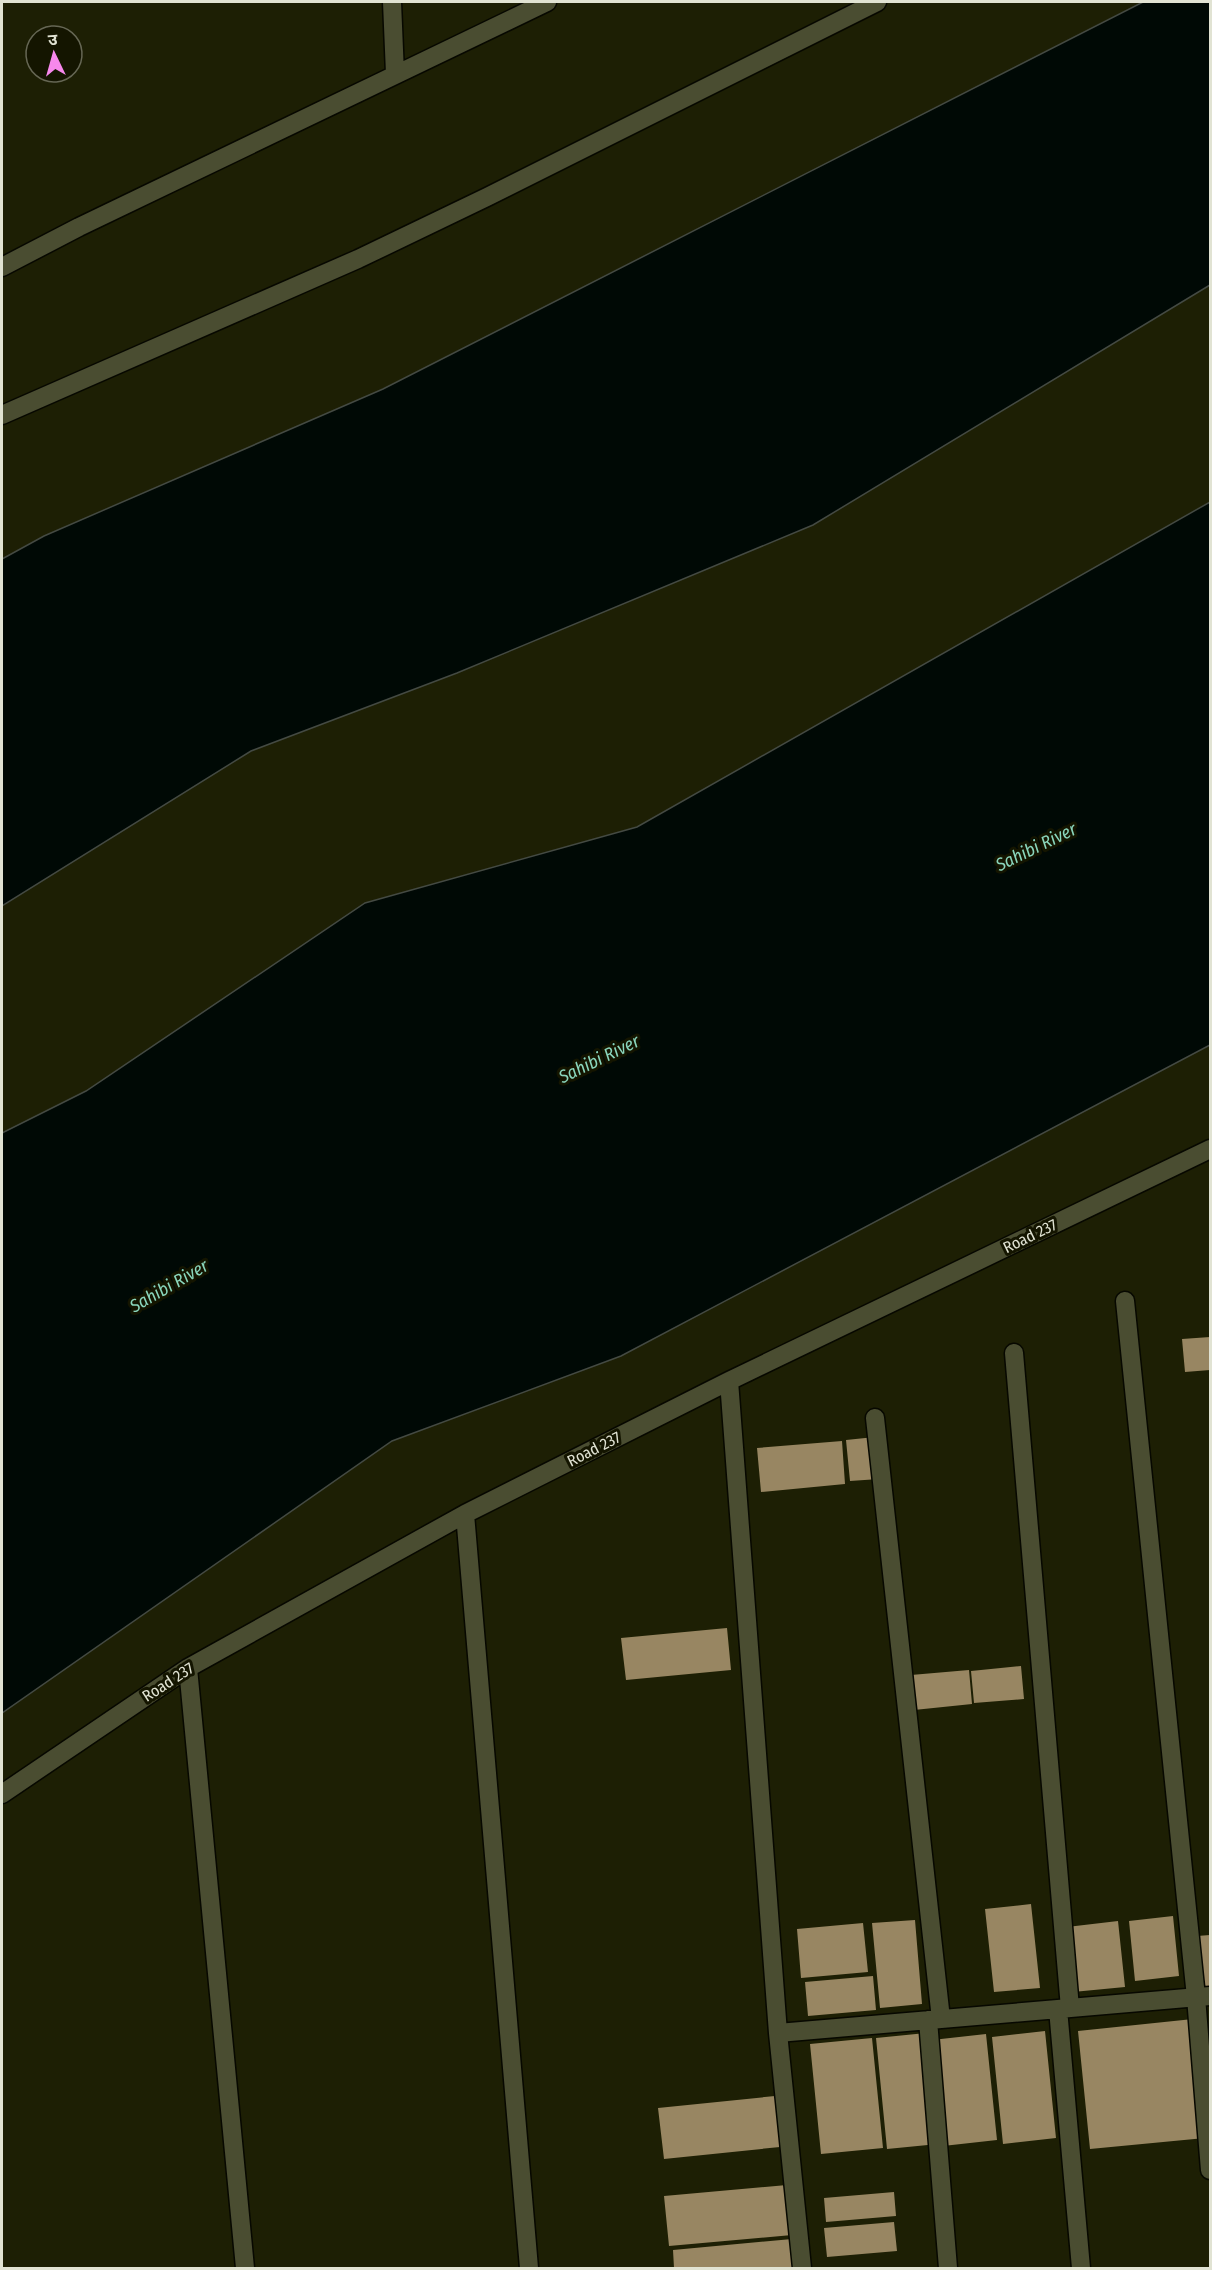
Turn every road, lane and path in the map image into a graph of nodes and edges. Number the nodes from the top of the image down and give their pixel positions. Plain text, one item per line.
1 (392, 2) edge
2 (548, 2) edge
3 (876, 2) edge
4 (395, 74) junction
5 (2, 267) edge
6 (2, 415) edge
7 (1210, 1149) edge
8 (1125, 1301) dead end
9 (1014, 1353) dead end
10 (729, 1381) junction
11 (875, 1418) dead end
12 (465, 1514) junction
13 (188, 1668) junction
14 (2, 1794) edge
15 (1203, 1997) edge
16 (1064, 2008) junction
17 (934, 2020) junction
18 (778, 2032) junction
19 (1210, 2170) edge
20 (245, 2268) edge
21 (529, 2268) edge
22 (802, 2268) edge
23 (948, 2268) edge
24 (1081, 2268) edge

1 - 4 street
2 - 4 street
3 - 6 street
4 - 5 street
7 - 10 street, Road 237
8 - 15 street
9 - 16 street
10 - 12 street, Road 237
10 - 18 street
11 - 17 street
12 - 13 street, Road 237
12 - 21 street
13 - 14 street, Road 237
13 - 20 street
15 - 16 street
15 - 19 street
16 - 17 street
16 - 24 street
17 - 18 street
17 - 23 street
18 - 22 street

